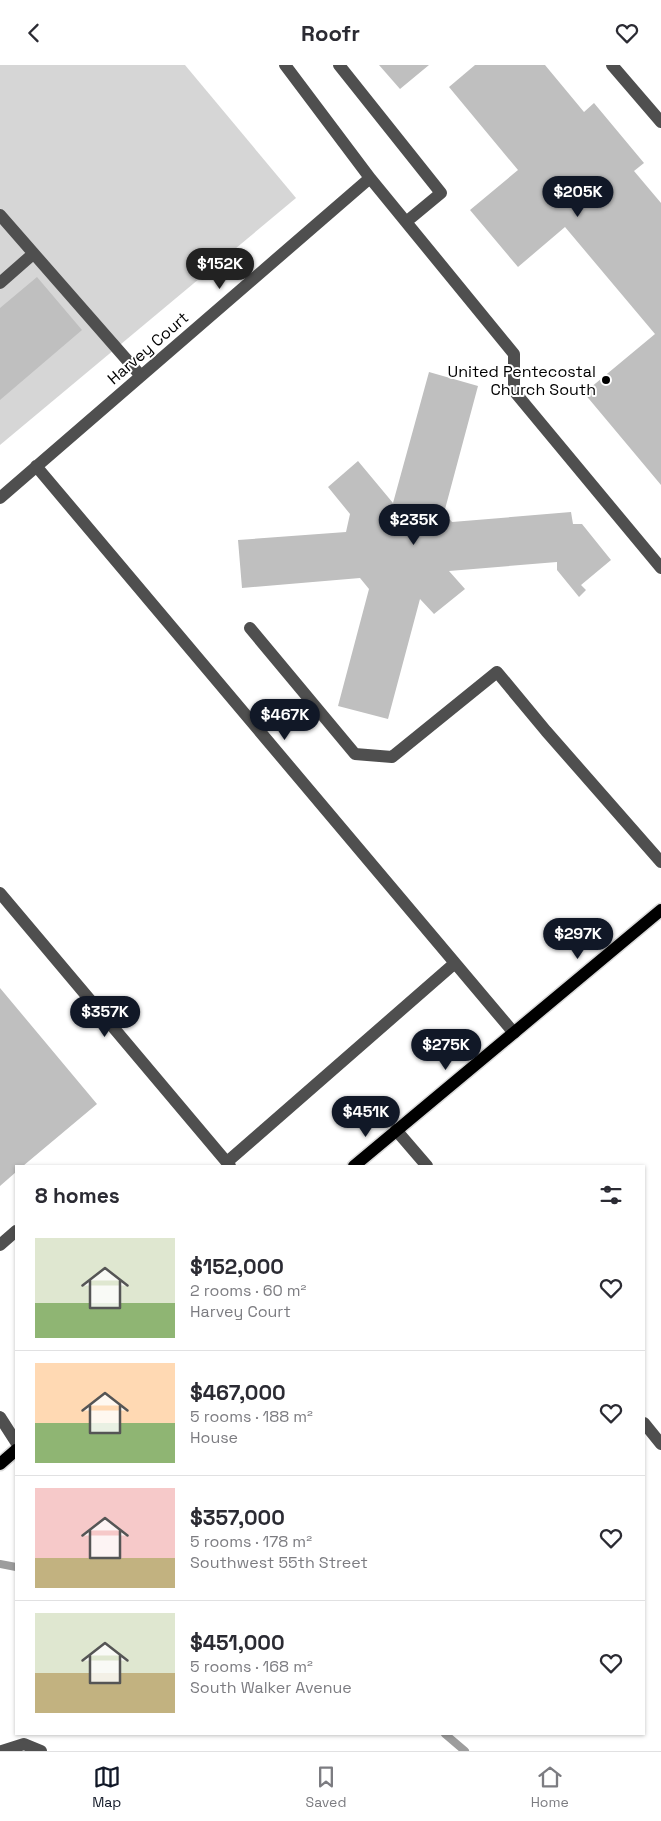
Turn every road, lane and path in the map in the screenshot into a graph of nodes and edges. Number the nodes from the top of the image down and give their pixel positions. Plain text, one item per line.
1 (284, 65) edge
2 (339, 65) edge
3 (612, 65) edge
4 (661, 122) edge
5 (370, 178) junction
6 (0, 215) edge
7 (406, 222) junction
8 (33, 254) junction
9 (0, 283) edge
10 (141, 376) junction
11 (36, 466) junction
12 (0, 498) edge
13 (661, 568) edge
14 (250, 628) dead end
15 (661, 863) edge
16 (0, 893) edge
17 (661, 910) edge
18 (455, 963) junction
19 (514, 1033) junction
20 (396, 1130) junction
21 (228, 1164) edge
22 (355, 1165) edge
23 (426, 1165) edge
24 (15, 1232) edge
25 (0, 1245) edge
26 (0, 1417) edge
27 (645, 1424) edge
28 (15, 1440) edge
29 (661, 1444) edge
30 (15, 1451) edge
31 (0, 1464) edge
32 (2, 1751) edge
33 (41, 1751) edge

1 - 5 street
2 - 7 street
3 - 4 street
5 - 7 street
5 - 10 street, Harvey Court
6 - 8 street
7 - 13 street
8 - 9 street
8 - 10 street
10 - 11 street, Harvey Court
11 - 12 street, Harvey Court
11 - 18 street
14 - 15 street
16 - 21 street
17 - 19 main road
18 - 19 street
18 - 21 street
19 - 20 main road
20 - 22 main road
20 - 23 street
24 - 25 street
26 - 28 street
27 - 29 street
30 - 31 main road
32 - 33 street

